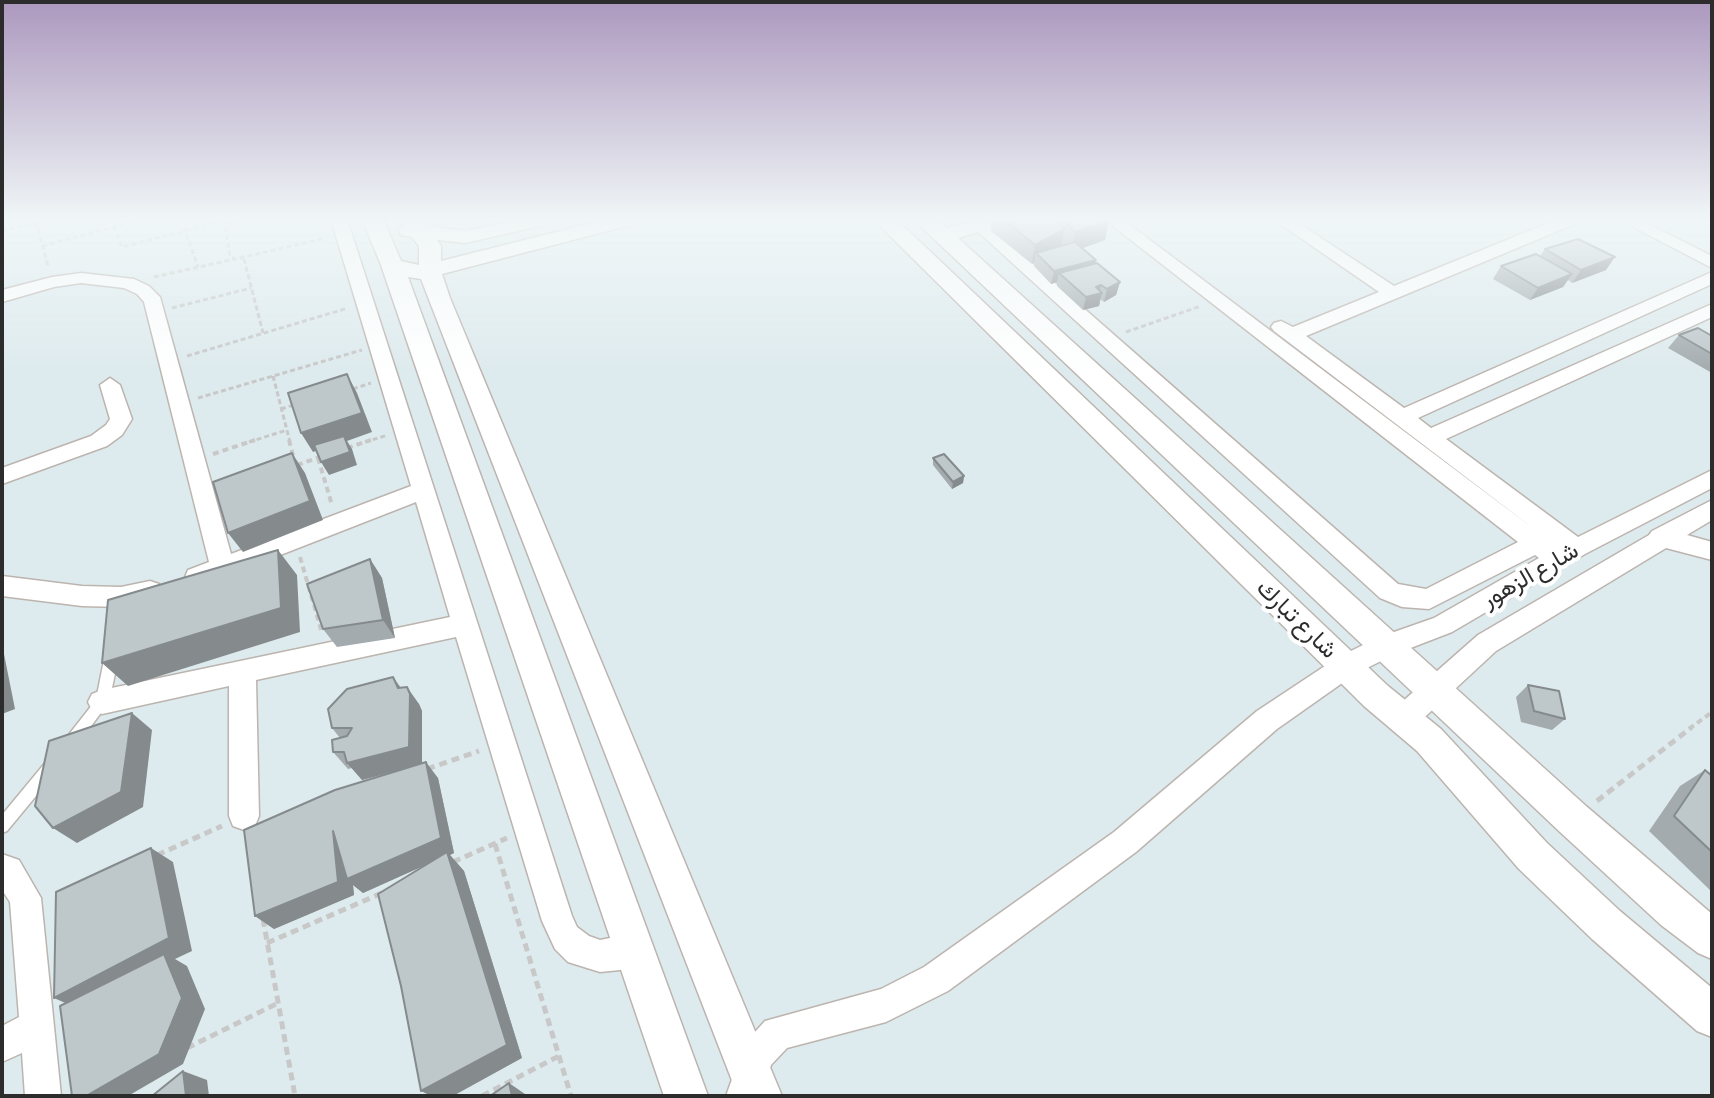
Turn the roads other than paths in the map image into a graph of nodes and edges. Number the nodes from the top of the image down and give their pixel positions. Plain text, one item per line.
1 (355, 270) edge
2 (394, 270) edge
3 (408, 270) edge
4 (433, 270) edge
5 (463, 270) edge
6 (937, 270) edge
7 (981, 270) edge
8 (1031, 270) edge
9 (1180, 270) edge
10 (1204, 270) edge
11 (1359, 270) edge
12 (1448, 270) edge
13 (1712, 277) edge
14 (434, 284) junction
15 (1393, 293) junction
16 (2, 296) edge
17 (1712, 310) edge
18 (1291, 335) junction
19 (1341, 383) junction
20 (110, 385) dead end
21 (1402, 417) junction
22 (1429, 438) junction
23 (2, 476) edge
24 (1712, 478) edge
25 (425, 489) junction
26 (1239, 508) junction
27 (1712, 509) edge
28 (1204, 528) junction
29 (1660, 537) junction
30 (1558, 546) junction
31 (1712, 551) edge
32 (222, 567) junction
33 (2, 586) edge
34 (467, 624) junction
35 (113, 645) edge
36 (1386, 646) junction
37 (1346, 666) junction
38 (242, 672) junction
39 (1435, 692) junction
40 (102, 702) junction
41 (1404, 718) junction
42 (244, 816) road end
43 (2, 826) edge
44 (2, 869) edge
45 (1712, 939) edge
46 (634, 949) junction
47 (1712, 1016) edge
48 (37, 1026) junction
49 (2, 1045) edge
50 (751, 1087) edge
51 (43, 1096) edge
52 (686, 1096) edge

1 - 25 street
2 - 46 street
3 - 14 street
4 - 14 street
5 - 14 street
6 - 28 street, شارع تبارك
7 - 26 street, شارع تبارك
8 - 30 street
9 - 19 street
10 - 18 street
11 - 15 street
12 - 15 street
13 - 21 street
14 - 50 street
15 - 18 street
16 - 32 street
17 - 22 street
18 - 19 street
19 - 21 street
19 - 30 street
20 - 23 street
21 - 22 street
22 - 30 street
24 - 30 street, شارع الزهور
25 - 32 street
25 - 34 street
26 - 28 street
26 - 36 street, شارع تبارك
27 - 29 street, شارع الزهور
28 - 37 street, شارع تبارك
29 - 31 street
29 - 39 street, شارع الزهور
30 - 36 street, شارع الزهور
32 - 33 street
34 - 38 street
34 - 46 street
35 - 40 lane
36 - 37 street, شارع الزهور
36 - 39 street, شارع تبارك
37 - 41 street, شارع تبارك
37 - 50 street, شارع الزهور
38 - 40 street
38 - 42 street
39 - 41 street, شارع الزهور
39 - 45 street, شارع تبارك
40 - 43 lane
41 - 47 street, شارع تبارك
44 - 48 street
46 - 52 street
48 - 49 street
48 - 51 street

